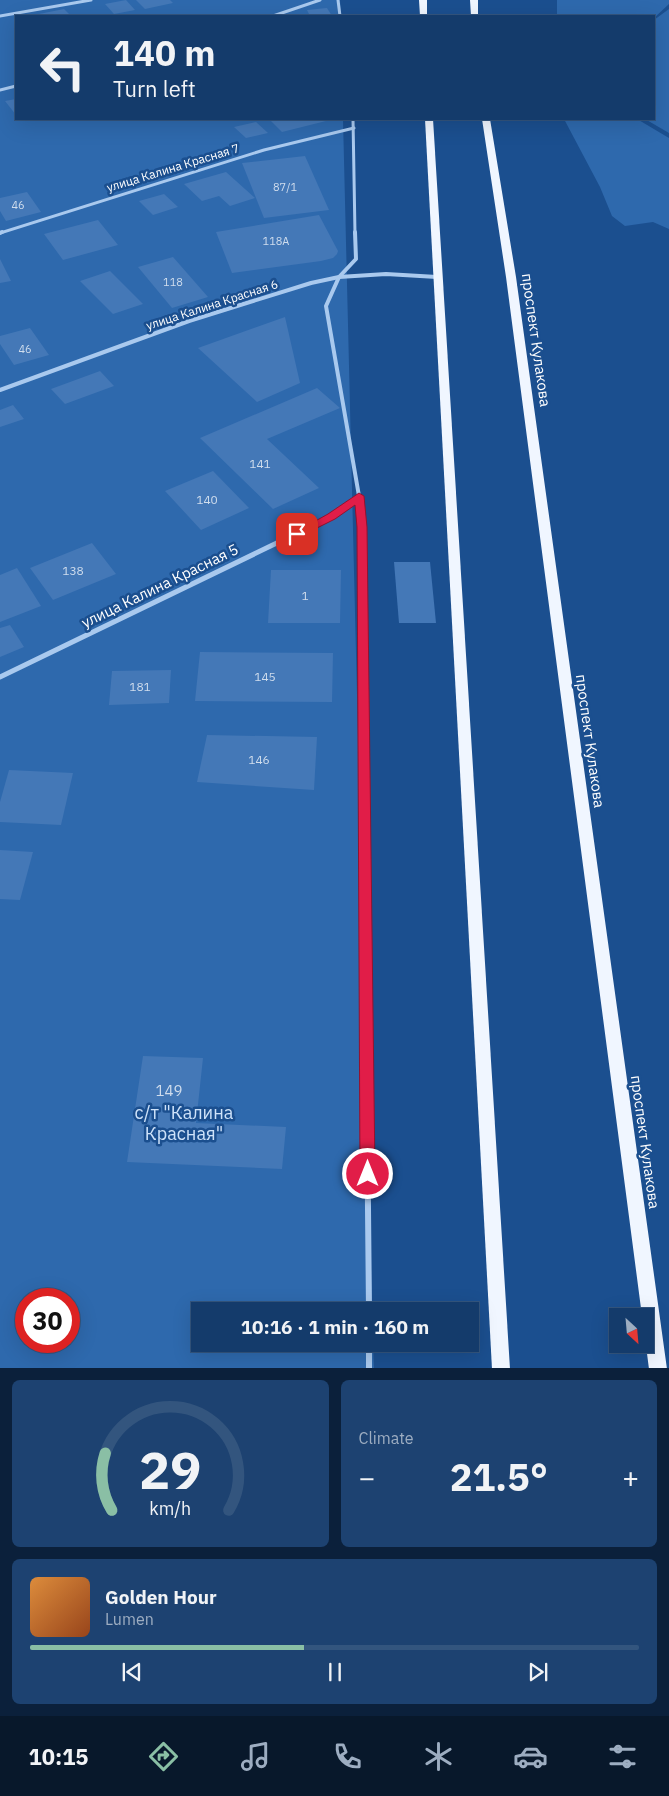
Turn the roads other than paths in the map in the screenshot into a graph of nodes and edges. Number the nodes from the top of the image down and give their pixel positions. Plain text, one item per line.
1 (91, 0) edge
2 (320, 0) edge
3 (338, 0) edge
4 (423, 0) edge
5 (474, 0) edge
6 (276, 15) edge
7 (340, 15) edge
8 (424, 15) edge
9 (475, 15) edge
10 (0, 16) edge
11 (15, 86) edge
12 (0, 90) edge
13 (353, 120) edge
14 (429, 120) edge
15 (486, 120) edge
16 (354, 128) junction
17 (0, 232) edge
18 (339, 277) junction
19 (437, 277) junction
20 (0, 390) edge
21 (359, 496) junction
22 (0, 677) edge
23 (369, 1302) edge
24 (369, 1352) edge
25 (369, 1368) edge
26 (501, 1368) edge
27 (658, 1368) edge

1 - 10 street
2 - 6 street
3 - 7 street
4 - 8 main road
5 - 9 main road
11 - 12 street
13 - 16 street
14 - 19 main road
15 - 27 main road, проспект Кулакова
16 - 17 street, улица Калина Красная 7
16 - 18 street
18 - 19 street, улица Калина Красная 6
18 - 20 street, улица Калина Красная 6
18 - 21 street
19 - 26 main road
21 - 22 street, улица Калина Красная 5
21 - 23 street
24 - 25 street

